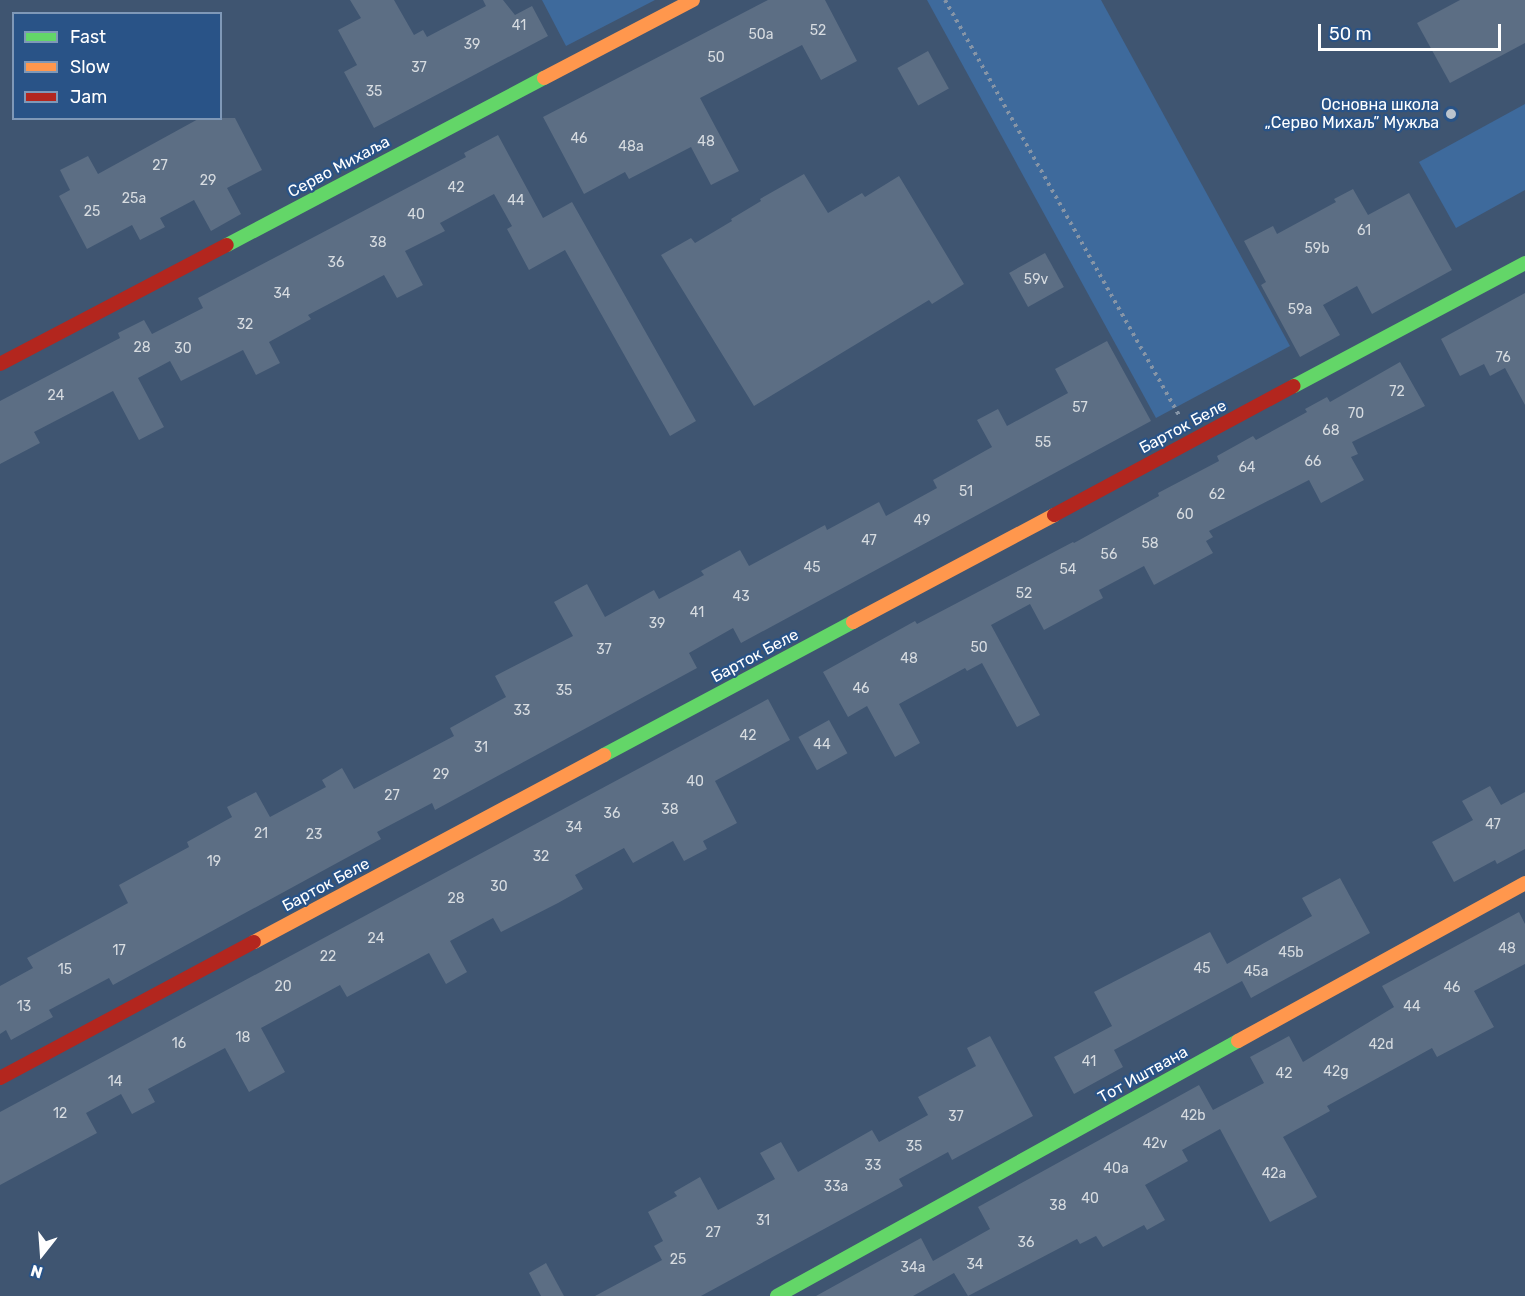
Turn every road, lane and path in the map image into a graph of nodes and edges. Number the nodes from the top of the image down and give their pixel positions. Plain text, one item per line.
1 (691, 0) edge
2 (945, 0) edge
3 (1525, 263) edge
4 (0, 364) edge
5 (1193, 441) junction
6 (1525, 883) edge
7 (0, 1078) edge
8 (777, 1296) edge

1 - 4 street, Серво Михаља
2 - 5 path
3 - 5 street, Барток Беле
5 - 7 street, Барток Беле
6 - 8 street, Тот Иштвана

